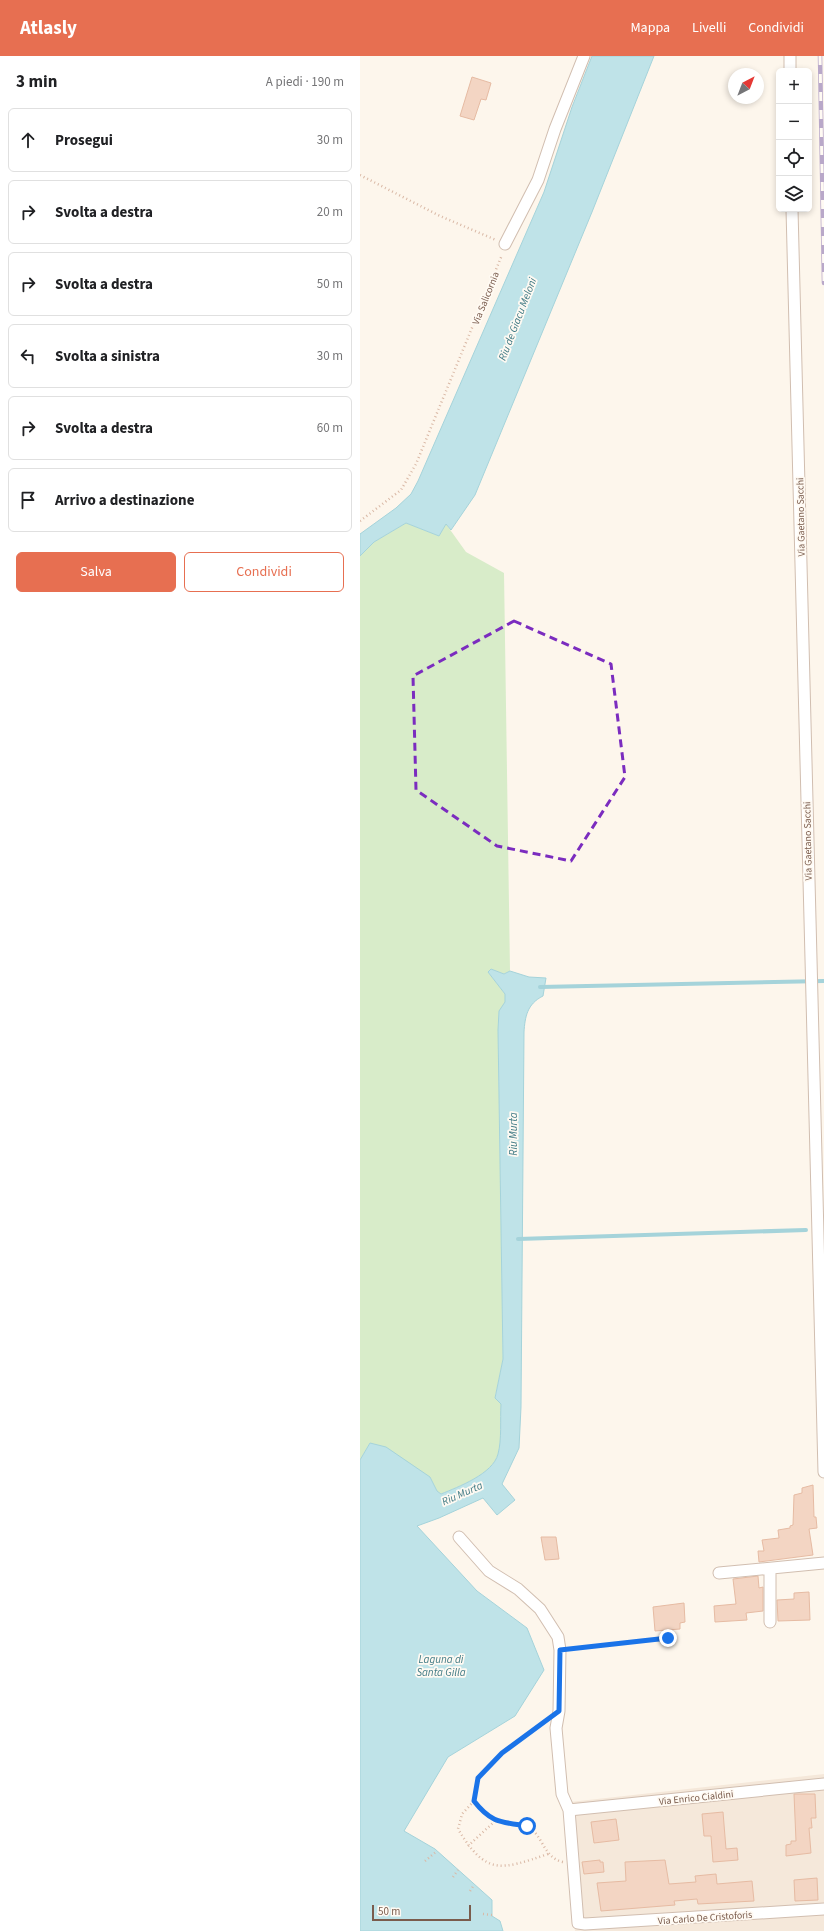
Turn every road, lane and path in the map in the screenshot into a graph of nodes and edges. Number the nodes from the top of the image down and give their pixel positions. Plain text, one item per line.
1 (584, 56) edge
2 (790, 56) edge
3 (790, 68) edge
4 (360, 175) edge
5 (792, 212) edge
6 (504, 244) junction
7 (360, 521) edge
8 (824, 1472) edge
9 (459, 1537) dead end
10 (824, 1563) edge
11 (770, 1569) junction
12 (719, 1573) dead end
13 (770, 1622) dead end
14 (668, 1638) dead end
15 (560, 1650) junction
16 (559, 1711) junction
17 (824, 1784) edge
18 (474, 1801) junction
19 (569, 1810) junction
20 (495, 1821) junction
21 (468, 1846) junction
22 (436, 1851) dead end
23 (548, 1854) junction
24 (425, 1861) dead end
25 (573, 1865) junction
26 (458, 1870) dead end
27 (453, 1877) dead end
28 (474, 1885) dead end
29 (470, 1891) dead end
30 (824, 1909) edge
31 (483, 1914) dead end
32 (492, 1915) dead end
33 (632, 1926) edge

1 - 6 street
2 - 3 street
4 - 6 path
5 - 8 street, Via Gaetano Sacchi
6 - 7 path, Via Salicornia
9 - 15 street
10 - 11 street
11 - 12 street
11 - 13 street
14 - 15 path
15 - 16 street
16 - 18 path
16 - 19 street
17 - 19 street, Via Enrico Cialdini
18 - 20 path
18 - 21 path
19 - 25 street
20 - 21 path
20 - 23 path
21 - 23 path
22 - 24 path
23 - 25 path
25 - 33 street, Via Carlo De Cristoforis
26 - 27 path
28 - 29 path
30 - 33 street, Via Carlo De Cristoforis
31 - 32 path

